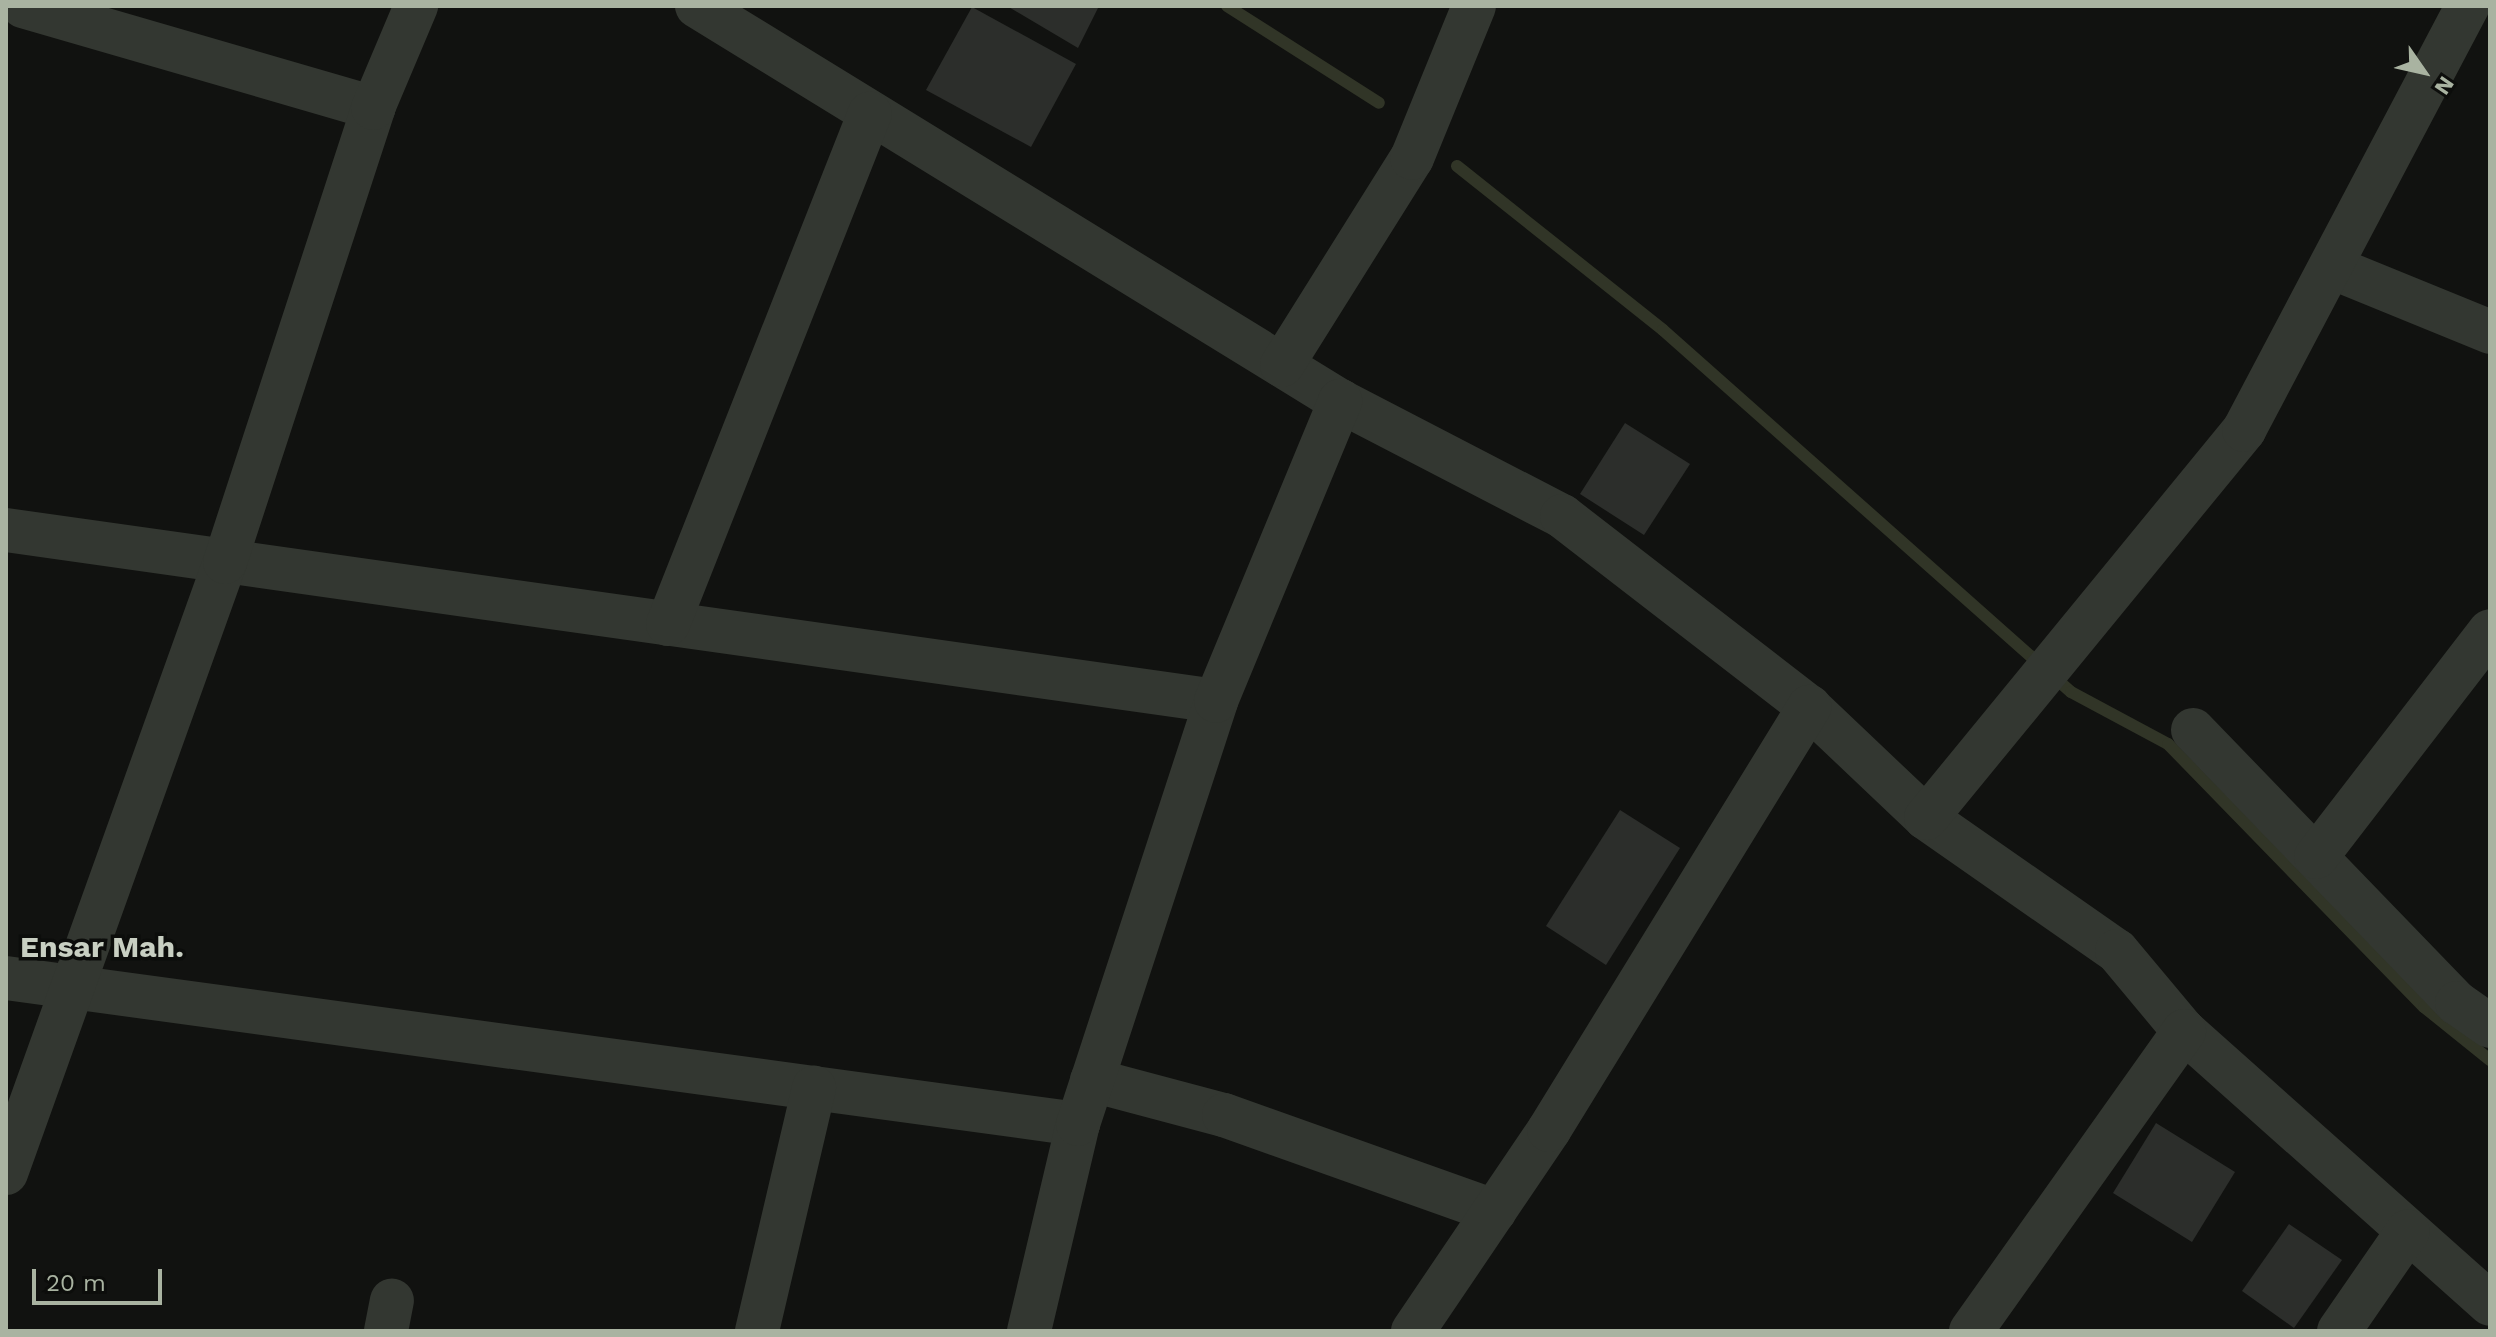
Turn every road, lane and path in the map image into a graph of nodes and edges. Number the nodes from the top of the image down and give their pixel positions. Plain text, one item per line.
1 (23, 6) edge
2 (416, 6) edge
3 (697, 6) edge
4 (1474, 6) edge
5 (2468, 6) edge
6 (373, 108) junction
7 (870, 113) junction
8 (2331, 267) junction
9 (2490, 332) edge
10 (1282, 365) junction
11 (1340, 401) junction
12 (6, 530) edge
13 (225, 562) junction
14 (668, 624) junction
15 (2490, 631) edge
16 (1216, 701) junction
17 (1809, 707) junction
18 (2193, 730) dead end
19 (1926, 818) junction
20 (2316, 857) junction
21 (6, 978) edge
22 (70, 988) junction
23 (2485, 1012) edge
24 (2184, 1031) junction
25 (1092, 1080) junction
26 (814, 1088) junction
27 (1078, 1124) junction
28 (6, 1173) edge
29 (1494, 1211) junction
30 (2408, 1231) junction
31 (2490, 1304) edge
32 (757, 1331) edge
33 (1029, 1331) edge
34 (1413, 1331) edge
35 (1971, 1331) edge
36 (2339, 1331) edge

1 - 6 street
2 - 6 street
3 - 7 street
4 - 10 street
5 - 8 street
6 - 13 street
7 - 10 street
7 - 14 street
8 - 9 street
8 - 19 street
10 - 11 street
11 - 16 street
11 - 17 street
12 - 13 street
13 - 14 street
13 - 22 street
14 - 16 street
15 - 20 street
16 - 25 street
17 - 19 street
17 - 29 street
18 - 20 street
19 - 24 street
20 - 23 street
21 - 22 street
22 - 26 street
22 - 28 street
24 - 30 street
24 - 35 street
25 - 27 street
25 - 29 street
26 - 27 street
26 - 32 street
27 - 33 street
29 - 34 street
30 - 31 street
30 - 36 street

